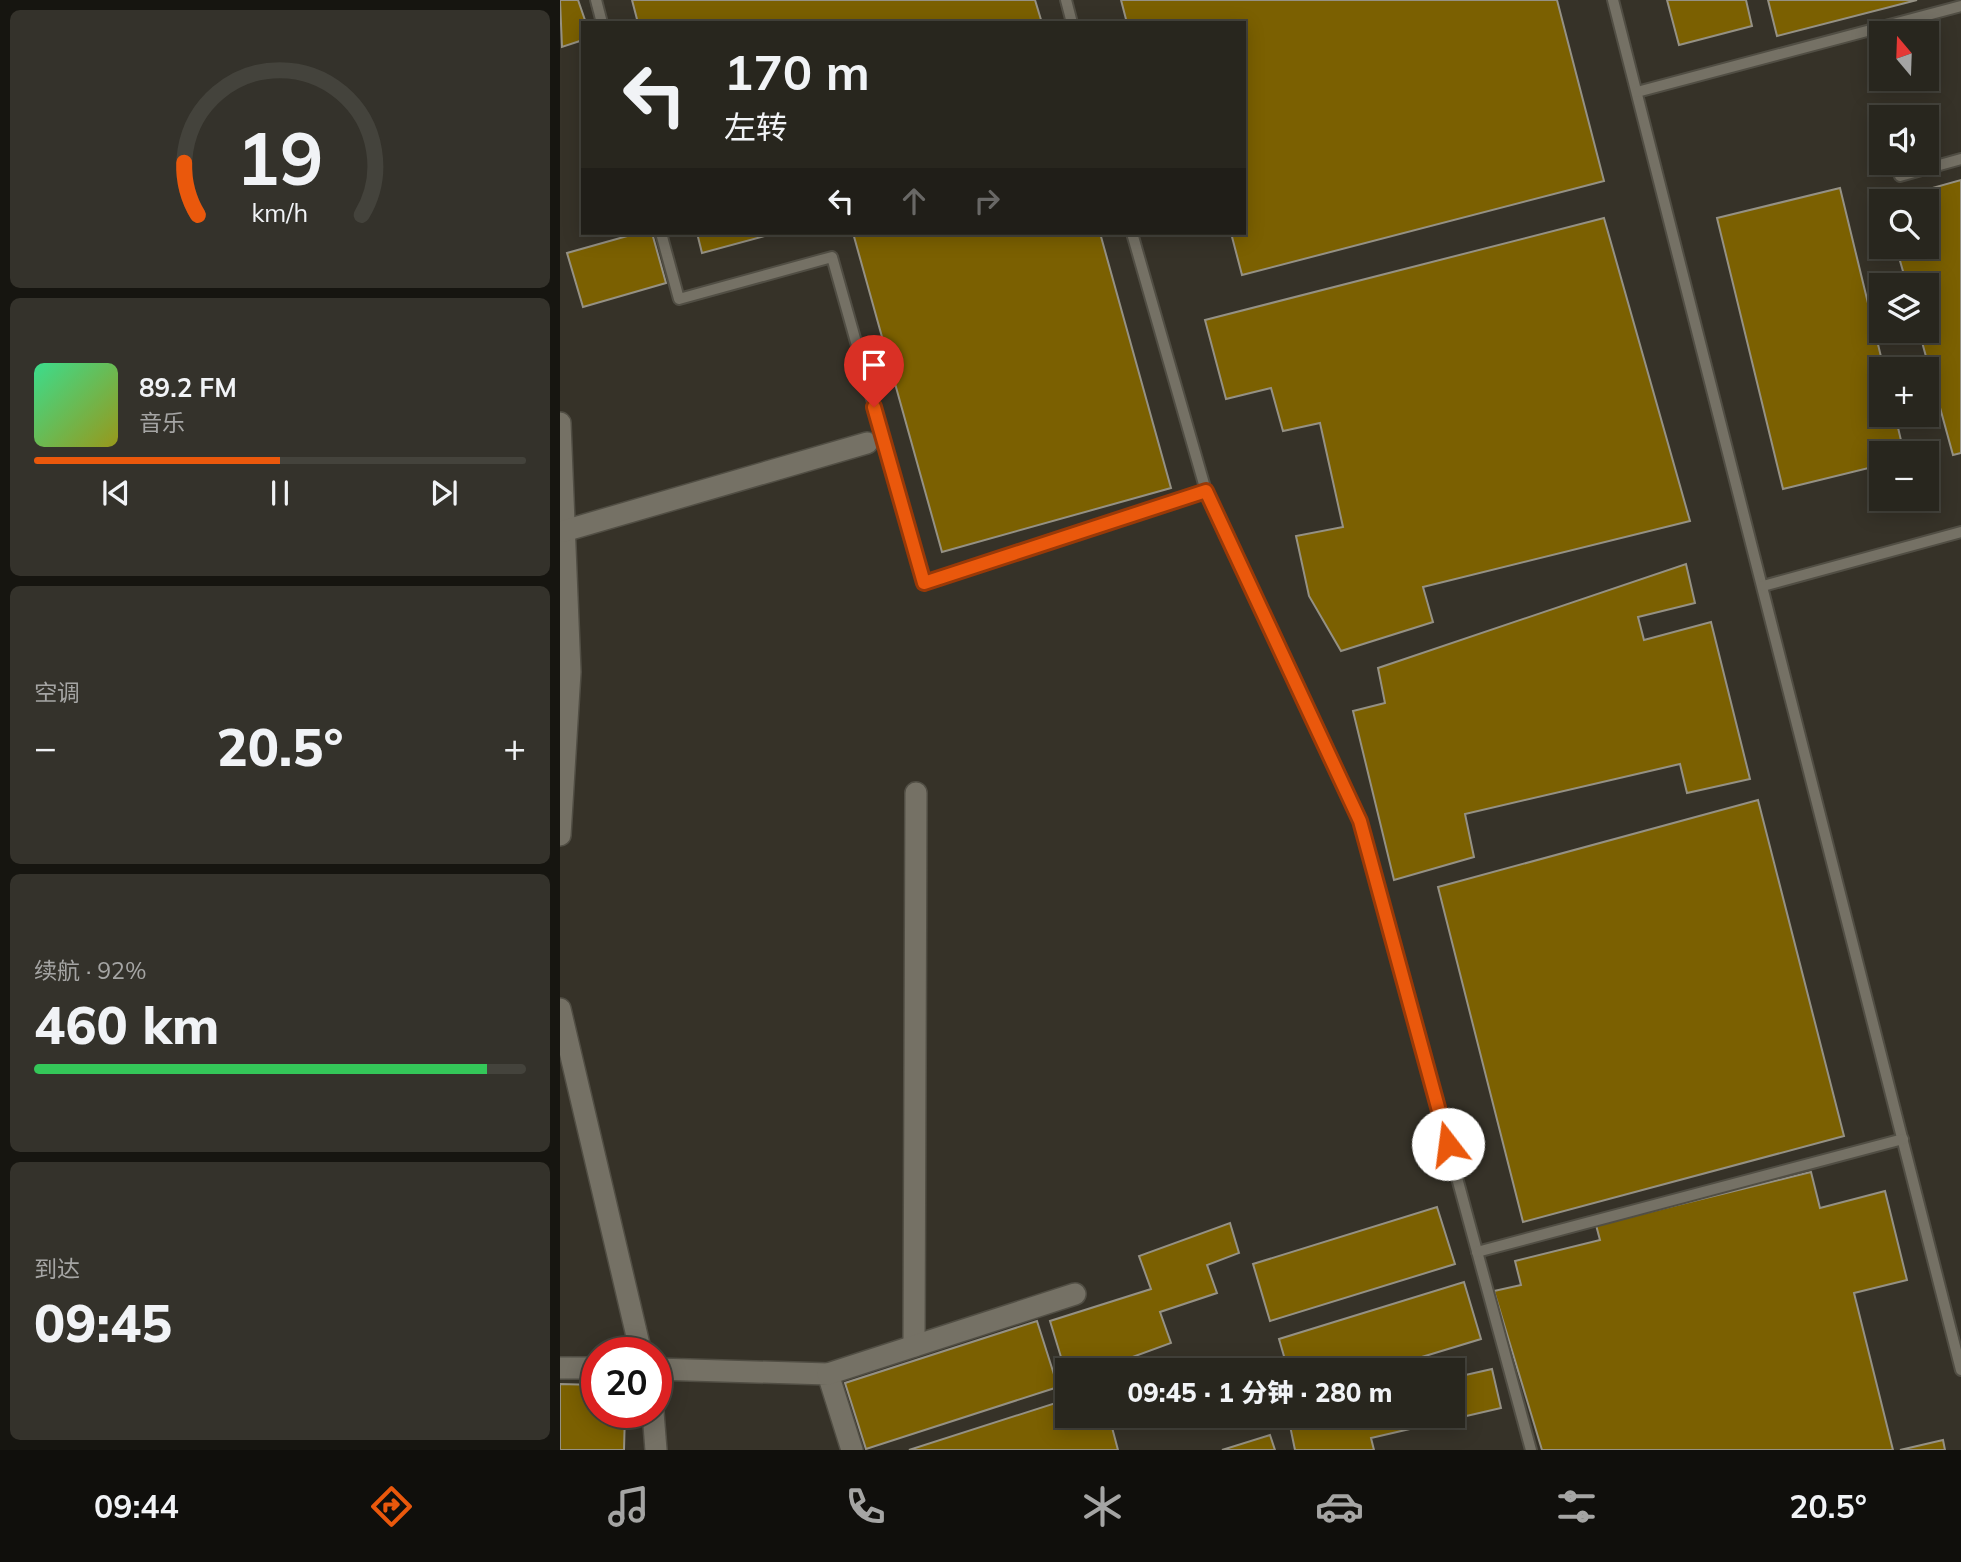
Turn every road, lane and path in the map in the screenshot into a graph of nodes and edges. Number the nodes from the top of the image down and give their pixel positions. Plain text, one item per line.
1 (596, 0) edge
2 (1066, 0) edge
3 (1613, 0) edge
4 (1961, 6) edge
5 (601, 21) edge
6 (1071, 21) edge
7 (1637, 92) junction
8 (1961, 159) edge
9 (1900, 176) dead end
10 (662, 235) edge
11 (1133, 235) edge
12 (560, 423) edge
13 (867, 443) dead end
14 (1206, 491) junction
15 (564, 531) junction
16 (1961, 532) edge
17 (1763, 586) junction
18 (916, 793) dead end
19 (560, 835) edge
20 (560, 1009) edge
21 (1903, 1139) junction
22 (1477, 1252) junction
23 (1075, 1294) dead end
24 (637, 1337) edge
25 (914, 1346) junction
26 (560, 1368) edge
27 (581, 1368) edge
28 (672, 1369) edge
29 (1961, 1370) edge
30 (828, 1374) junction
31 (654, 1428) edge
32 (656, 1450) edge
33 (852, 1450) edge
34 (1531, 1450) edge

1 - 5 lane
2 - 6 lane
3 - 7 lane
4 - 7 lane
7 - 17 lane
8 - 9 lane
10 - 14 lane
11 - 14 lane
12 - 15 street
13 - 15 street
14 - 22 lane
15 - 19 street
16 - 17 lane
17 - 21 lane
18 - 25 street
20 - 24 street
21 - 22 lane
21 - 29 lane
22 - 34 lane
23 - 25 street
25 - 30 street
26 - 27 street
28 - 30 street
30 - 33 street
31 - 32 street

